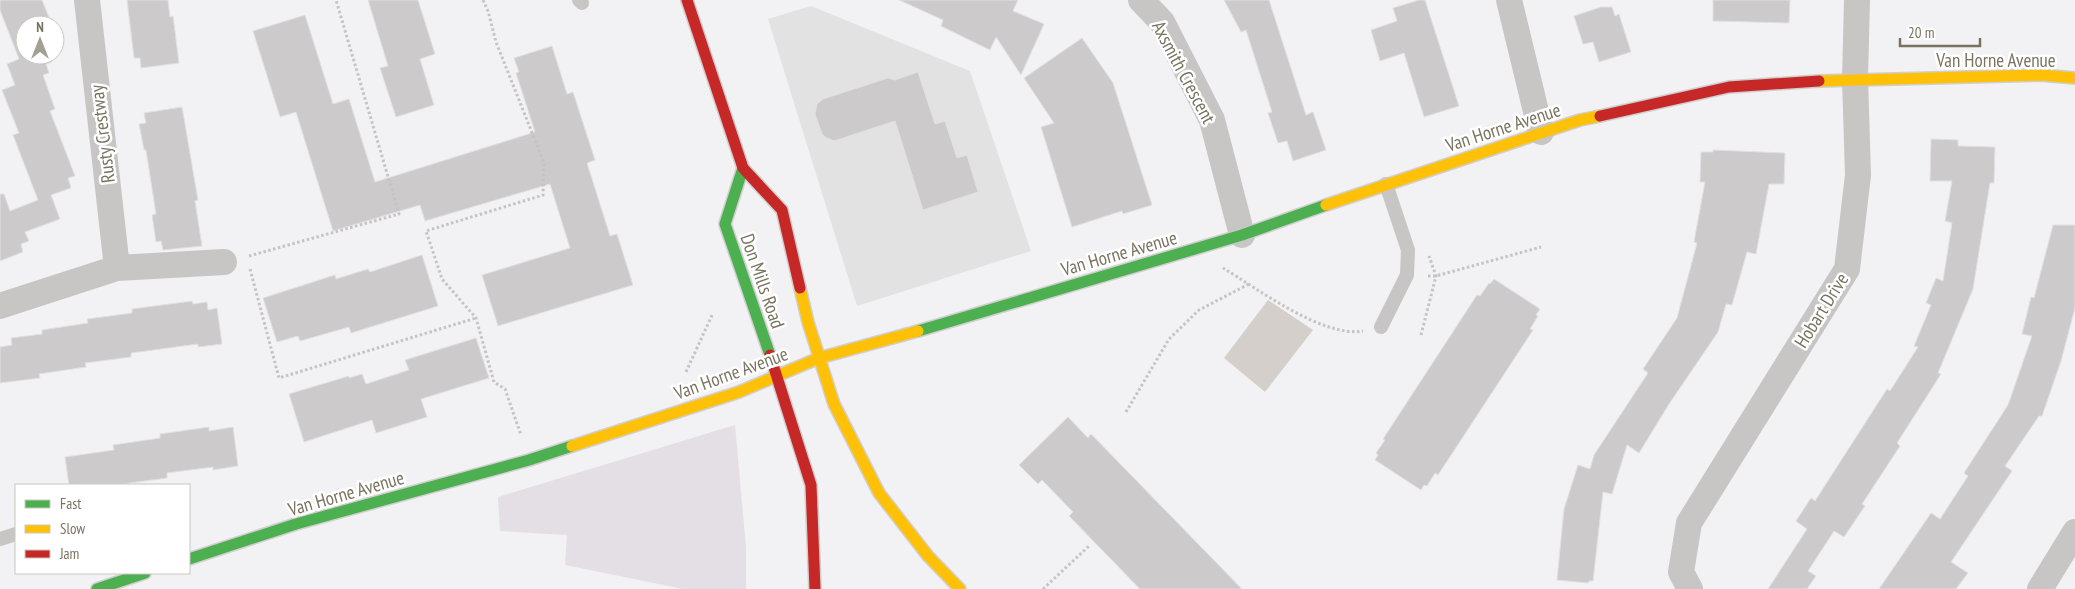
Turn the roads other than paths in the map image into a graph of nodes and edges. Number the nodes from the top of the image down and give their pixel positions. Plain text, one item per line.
1 (87, 0) edge
2 (688, 0) edge
3 (1141, 0) edge
4 (1508, 0) edge
5 (1857, 0) edge
6 (2075, 78) edge
7 (1855, 79) junction
8 (1541, 132) junction
9 (743, 168) junction
10 (1386, 184) junction
11 (1242, 235) junction
12 (236, 259) road end
13 (117, 268) junction
14 (0, 306) edge
15 (1382, 327) road end
16 (819, 358) junction
17 (777, 376) junction
18 (2075, 532) edge
19 (15, 534) edge
20 (0, 539) edge
21 (190, 559) edge
22 (141, 574) edge
23 (98, 584) edge
24 (815, 589) edge
25 (960, 589) edge
26 (1690, 589) edge
27 (2040, 589) edge

1 - 13 street, Rusty Crestway
2 - 9 street, Don Mills Road
3 - 11 street, Axsmith Crescent
4 - 8 street
5 - 7 street, Hobart Drive
6 - 7 street, Van Horne Avenue
7 - 8 street, Van Horne Avenue
7 - 26 street, Hobart Drive
8 - 10 street, Van Horne Avenue
9 - 16 street, Don Mills Road
9 - 17 street, Don Mills Road
10 - 11 street, Van Horne Avenue
10 - 15 lane
11 - 16 street, Van Horne Avenue
12 - 13 street
13 - 14 street
16 - 17 street, Van Horne Avenue
16 - 25 street, Don Mills Road
17 - 21 street, Van Horne Avenue
17 - 24 street, Don Mills Road
18 - 27 street
19 - 20 lane
22 - 23 street

